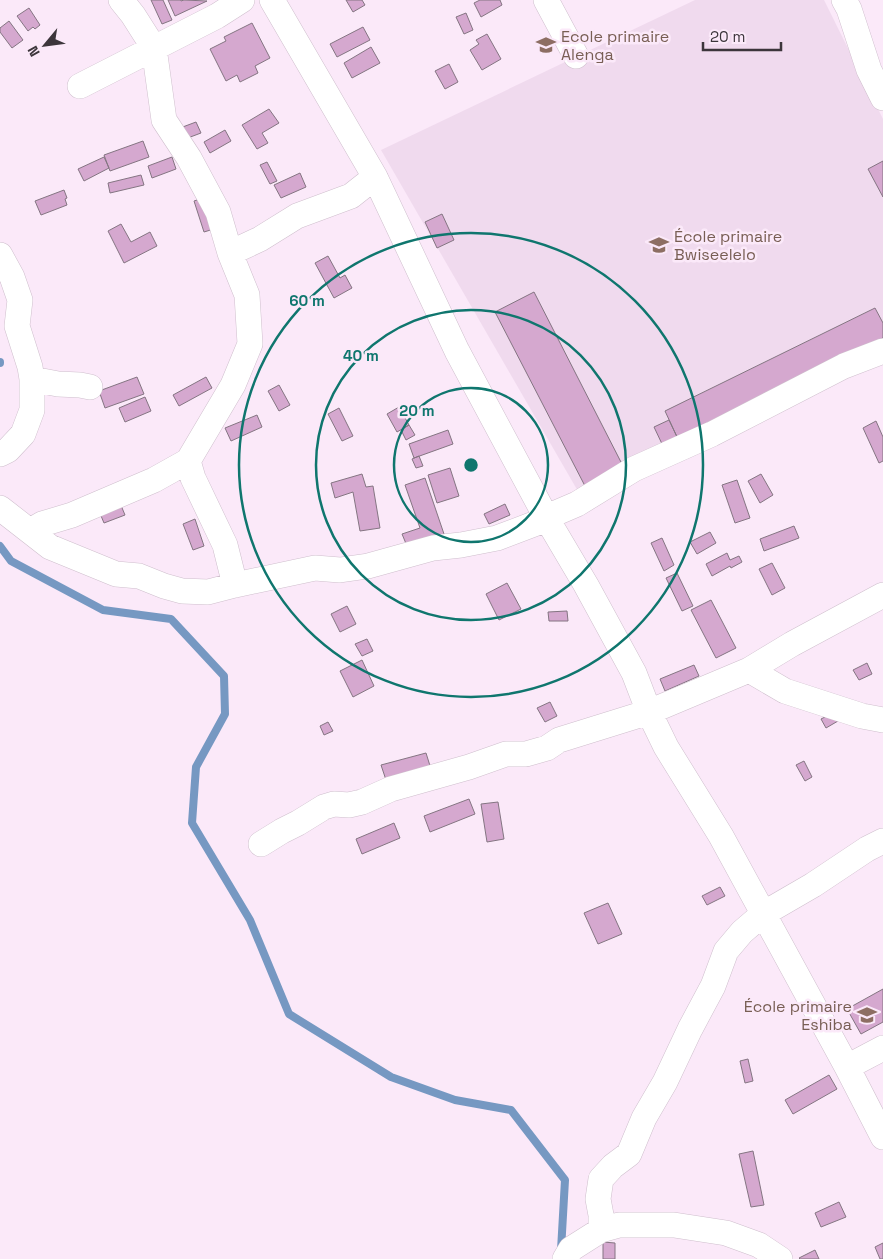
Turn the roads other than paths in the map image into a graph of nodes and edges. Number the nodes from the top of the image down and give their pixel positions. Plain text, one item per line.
1 (121, 0) edge
2 (242, 0) edge
3 (272, 0) edge
4 (546, 0) edge
5 (844, 0) edge
6 (154, 48) junction
7 (576, 56) dead end
8 (80, 86) dead end
9 (883, 98) edge
10 (375, 177) junction
11 (230, 253) junction
12 (0, 255) edge
13 (883, 351) edge
14 (32, 379) junction
15 (90, 387) dead end
16 (0, 454) edge
17 (188, 461) junction
18 (0, 508) edge
19 (546, 519) junction
20 (30, 532) junction
21 (234, 585) junction
22 (883, 595) edge
23 (749, 670) junction
24 (649, 712) junction
25 (883, 720) edge
26 (883, 841) edge
27 (261, 844) dead end
28 (762, 914) junction
29 (883, 1048) edge
30 (847, 1066) junction
31 (883, 1137) edge
32 (601, 1230) junction
33 (565, 1259) edge
34 (780, 1259) edge

1 - 6 street
2 - 6 street
3 - 10 street
4 - 7 street
5 - 9 street
6 - 8 street
6 - 11 street
10 - 11 street
10 - 19 street
11 - 17 street
12 - 14 street
13 - 19 street
14 - 15 street
14 - 16 street
17 - 20 street
17 - 21 street
18 - 20 street
19 - 21 street
19 - 24 street
20 - 21 street
22 - 23 street
23 - 24 street
23 - 25 street
24 - 27 street
24 - 28 street
26 - 28 street
28 - 30 street
28 - 32 street
29 - 30 street
30 - 31 street
32 - 33 street
32 - 34 street

